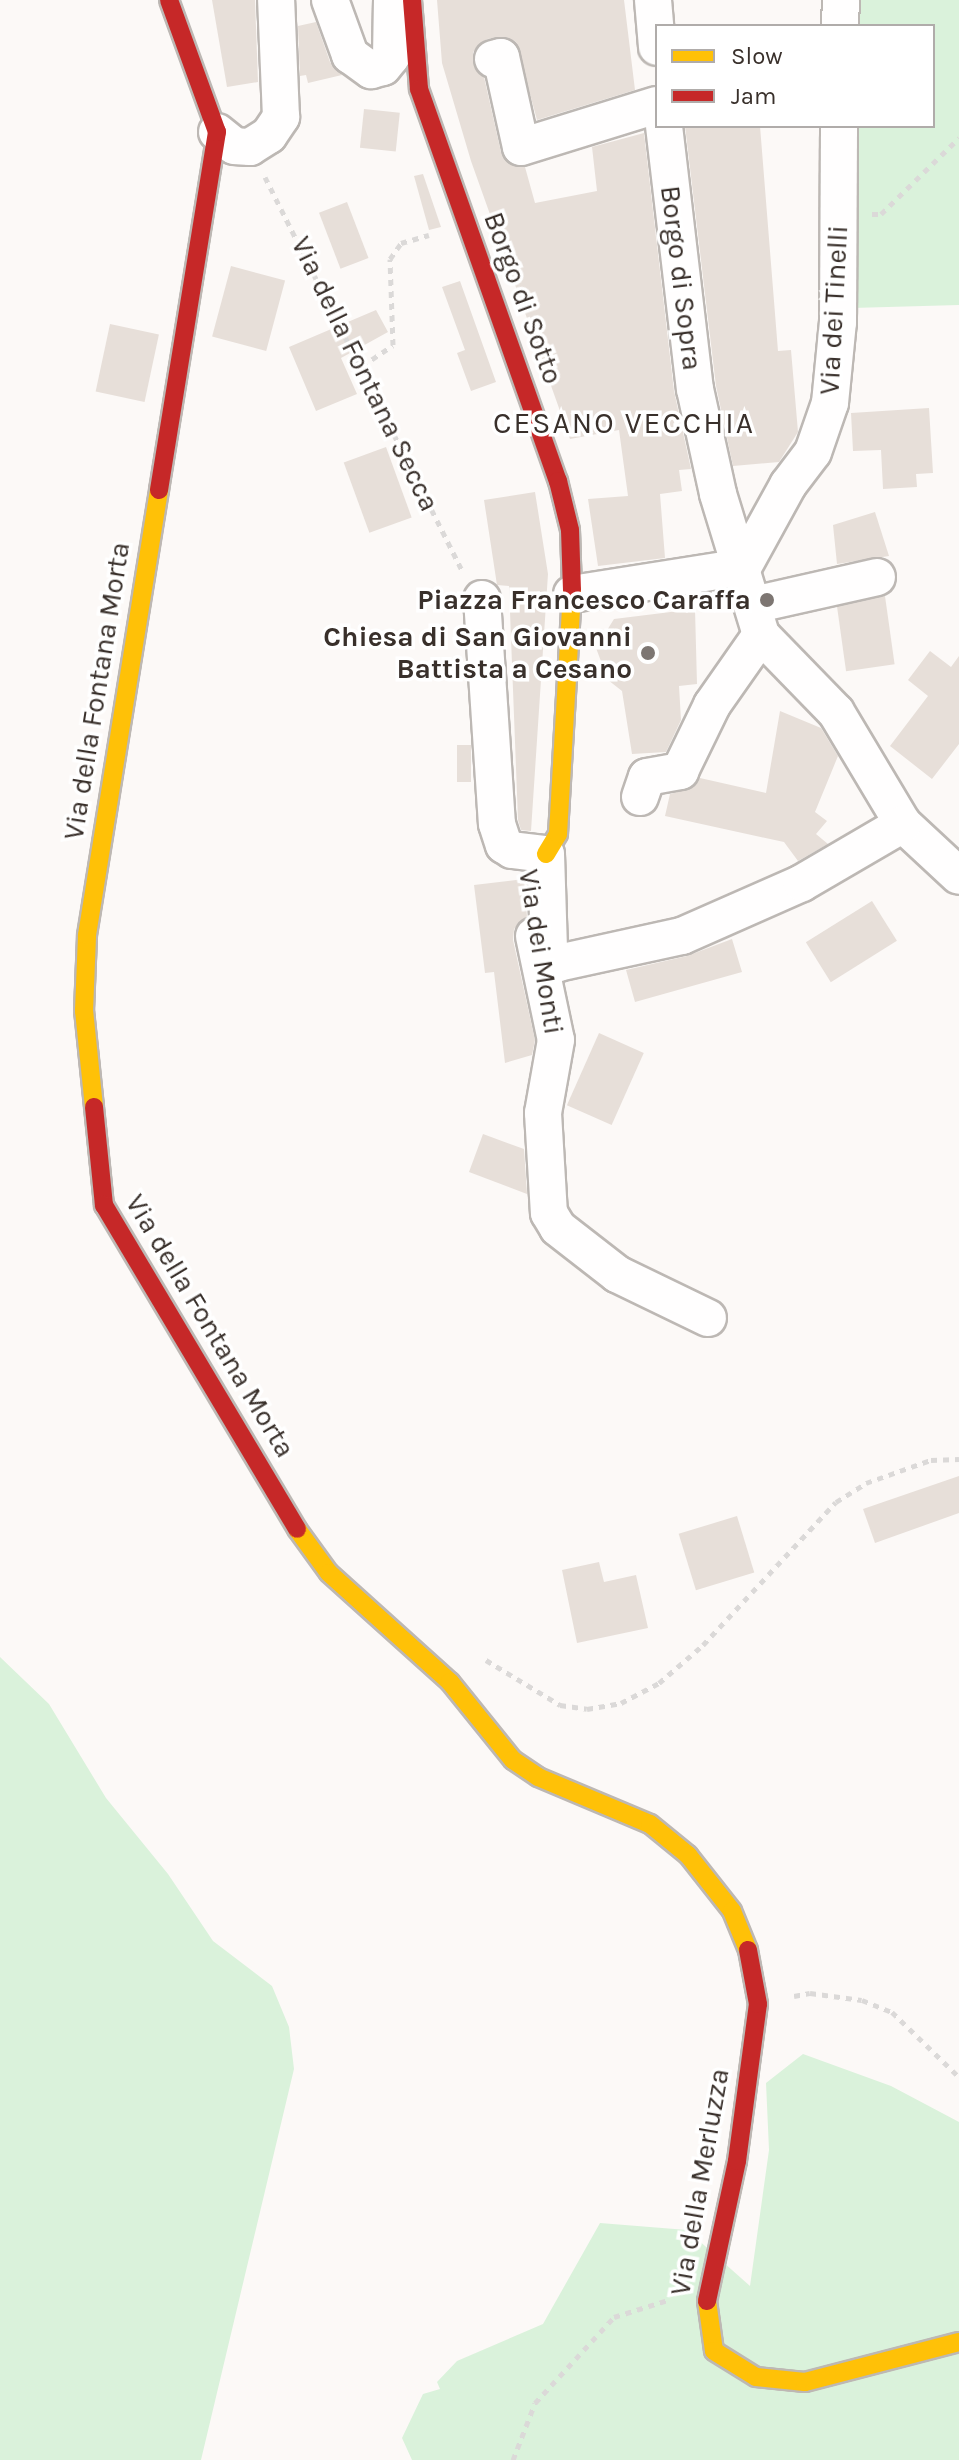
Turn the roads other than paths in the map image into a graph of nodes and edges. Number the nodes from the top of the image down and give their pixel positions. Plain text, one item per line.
1 (169, 0) edge
2 (276, 0) edge
3 (330, 0) edge
4 (392, 0) edge
5 (412, 0) edge
6 (653, 0) edge
7 (841, 0) edge
8 (655, 24) edge
9 (840, 24) edge
10 (493, 59) dead end
11 (655, 106) edge
12 (664, 128) edge
13 (839, 128) edge
14 (217, 132) junction
15 (743, 567) junction
16 (877, 577) dead end
17 (572, 594) junction
18 (482, 599) road end
19 (757, 620) junction
20 (640, 797) dead end
21 (903, 824) junction
22 (536, 852) junction
23 (959, 876) edge
24 (708, 1318) dead end
25 (758, 2004) joint
26 (959, 2342) edge

1 - 14 street
2 - 14 street
3 - 4 street
5 - 17 street, Borgo di Sotto
6 - 8 street
7 - 9 street
10 - 11 street
12 - 15 street, Borgo di Sopra
13 - 15 street, Via dei Tinelli
14 - 25 street, Via della Fontana Morta
15 - 17 street
15 - 19 street
16 - 19 street
17 - 22 street, Borgo di Sotto
18 - 22 street
19 - 20 street
19 - 21 street
21 - 22 street
21 - 23 street
22 - 24 street, Via dei Monti
25 - 26 street, Via della Merluzza

